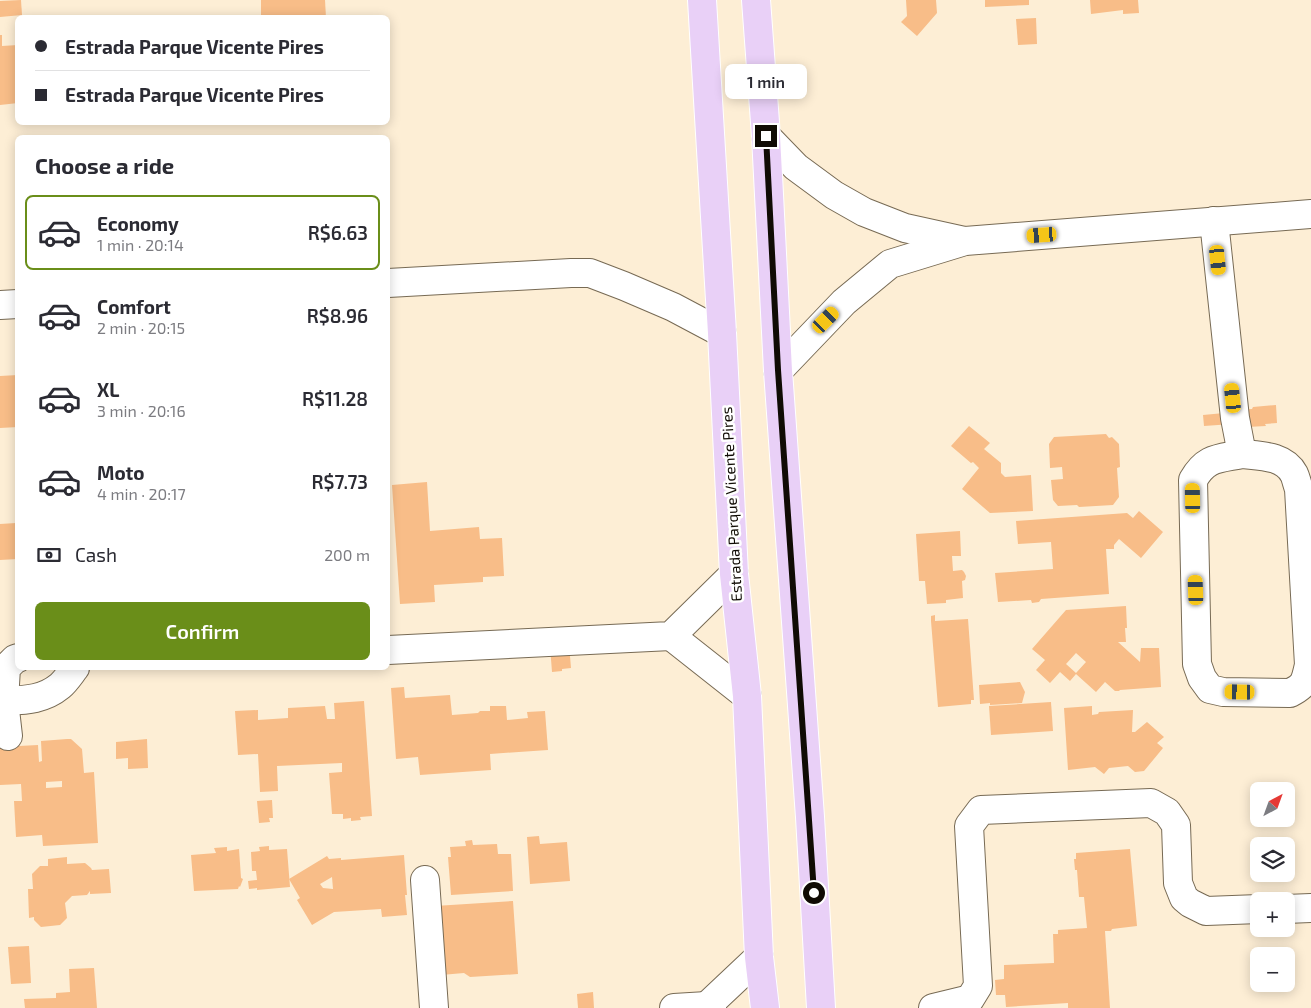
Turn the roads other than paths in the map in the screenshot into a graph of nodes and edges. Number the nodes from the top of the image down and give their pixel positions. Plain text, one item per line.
1 (702, 0) edge
2 (756, 0) edge
3 (766, 136) junction
4 (1311, 214) edge
5 (1214, 221) junction
6 (965, 241) junction
7 (390, 283) edge
8 (15, 304) edge
9 (0, 305) edge
10 (722, 333) junction
11 (778, 370) junction
12 (1242, 454) junction
13 (734, 574) junction
14 (671, 636) junction
15 (390, 650) edge
16 (15, 659) edge
17 (73, 670) edge
18 (747, 696) junction
19 (4, 701) junction
20 (8, 736) dead end
21 (425, 880) dead end
22 (1311, 908) edge
23 (1295, 909) edge
24 (1250, 910) edge
25 (759, 957) junction
26 (709, 1007) edge
27 (434, 1008) edge
28 (674, 1008) edge
29 (765, 1008) edge
30 (821, 1008) edge
31 (933, 1008) edge

1 - 10 main road, Estrada Parque Vicente Pires
2 - 3 main road
3 - 6 street
3 - 11 main road
4 - 5 street
5 - 6 street
5 - 12 street
6 - 11 street
7 - 10 street
8 - 9 street
10 - 13 main road, Estrada Parque Vicente Pires
11 - 30 main road
12 - 12 street
13 - 14 street
13 - 18 main road, Estrada Parque Vicente Pires
14 - 15 street
14 - 18 street
16 - 19 street
17 - 19 street
18 - 25 main road, Estrada Parque Vicente Pires
19 - 20 street
21 - 27 street
22 - 23 street
24 - 31 street
25 - 26 street
25 - 29 main road, Estrada Parque Vicente Pires
26 - 28 street

